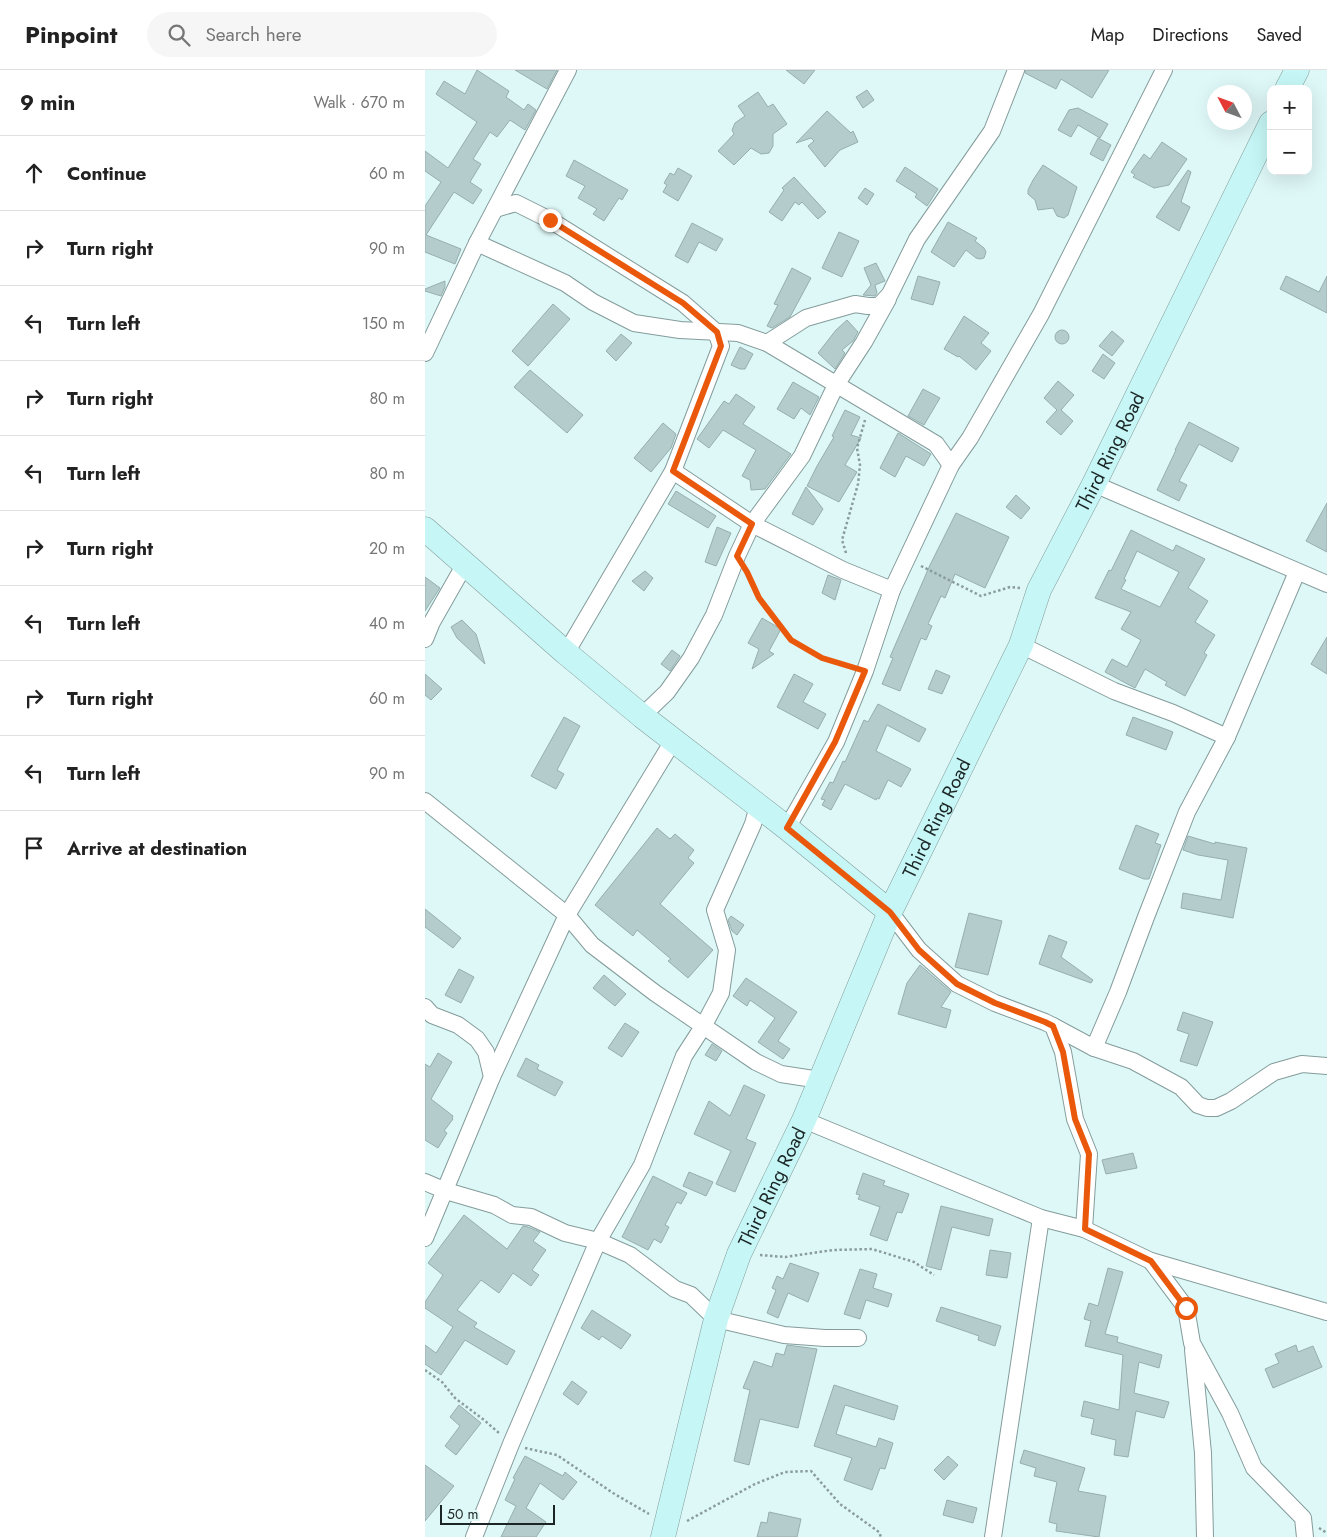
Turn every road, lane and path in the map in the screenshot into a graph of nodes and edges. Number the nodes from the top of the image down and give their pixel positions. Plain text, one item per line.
1 (568, 70) edge
2 (1016, 70) edge
3 (1165, 70) edge
4 (1297, 70) edge
5 (1289, 85) edge
6 (1268, 130) edge
7 (495, 209) junction
8 (477, 242) junction
9 (890, 294) junction
10 (717, 332) junction
11 (767, 343) junction
12 (425, 353) edge
13 (836, 385) junction
14 (869, 404) junction
15 (970, 438) junction
16 (937, 444) junction
17 (951, 465) junction
18 (673, 471) junction
19 (1094, 484) junction
20 (752, 524) junction
21 (425, 530) edge
22 (737, 556) junction
23 (905, 560) junction
24 (465, 564) junction
25 (843, 570) junction
26 (1297, 572) junction
27 (1327, 584) edge
28 (892, 590) junction
29 (1039, 590) junction
30 (425, 639) edge
31 (1021, 645) junction
32 (566, 653) junction
33 (865, 671) junction
34 (642, 716) junction
35 (1227, 737) junction
36 (673, 741) junction
37 (425, 801) edge
38 (758, 806) junction
39 (787, 828) junction
40 (890, 912) junction
41 (567, 915) junction
42 (425, 1007) edge
43 (704, 1025) junction
44 (1053, 1026) junction
45 (1094, 1048) junction
46 (1327, 1066) edge
47 (492, 1077) junction
48 (820, 1080) junction
49 (804, 1120) junction
50 (425, 1182) edge
51 (446, 1190) junction
52 (1041, 1218) junction
53 (1085, 1229) junction
54 (425, 1238) edge
55 (598, 1241) junction
56 (739, 1254) junction
57 (1151, 1261) junction
58 (934, 1275) dead end
59 (1327, 1312) edge
60 (716, 1319) junction
61 (858, 1338) dead end
62 (1192, 1343) junction
63 (425, 1370) edge
64 (511, 1444) junction
65 (664, 1531) edge
66 (474, 1537) edge
67 (881, 1537) edge
68 (993, 1537) edge
69 (1205, 1537) edge
70 (1305, 1537) edge

1 - 7 street
2 - 9 street
3 - 15 street
4 - 5 street
6 - 19 street, Third Ring Road
7 - 8 street
7 - 10 street
8 - 10 street
8 - 12 street
9 - 11 street
9 - 13 street
10 - 11 street
10 - 18 street
11 - 13 street
13 - 14 street
13 - 20 street
14 - 16 street
14 - 25 path
15 - 16 street
15 - 17 street
16 - 17 street
17 - 23 street
18 - 20 street
18 - 32 street
19 - 26 street
19 - 29 street, Third Ring Road
20 - 22 street
20 - 25 street
21 - 24 street
22 - 33 path
22 - 34 street
23 - 28 street
23 - 29 path
24 - 30 street
24 - 32 street
25 - 28 street
26 - 27 street
26 - 35 street
28 - 33 street
29 - 31 street, Third Ring Road
31 - 35 street
31 - 40 street, Third Ring Road
32 - 34 street
33 - 39 street
34 - 36 street
35 - 45 street
36 - 38 street
36 - 41 street
37 - 41 street
38 - 39 street
38 - 43 street
39 - 40 street
40 - 44 street
40 - 48 street, Third Ring Road
41 - 43 street
41 - 47 street
42 - 47 street
43 - 48 street
43 - 55 street
44 - 45 street
44 - 53 street
45 - 46 street
47 - 51 street
48 - 49 street, Third Ring Road
49 - 52 street
49 - 56 street, Third Ring Road
50 - 51 street
51 - 54 street
51 - 55 street
52 - 53 street
52 - 68 street
53 - 57 street
55 - 60 street
55 - 64 street
56 - 58 path
56 - 60 street, Third Ring Road
57 - 59 street
57 - 62 street
60 - 61 street
60 - 65 street, Third Ring Road
62 - 69 street
62 - 70 street
63 - 64 path
64 - 65 path
64 - 66 street
65 - 67 path

